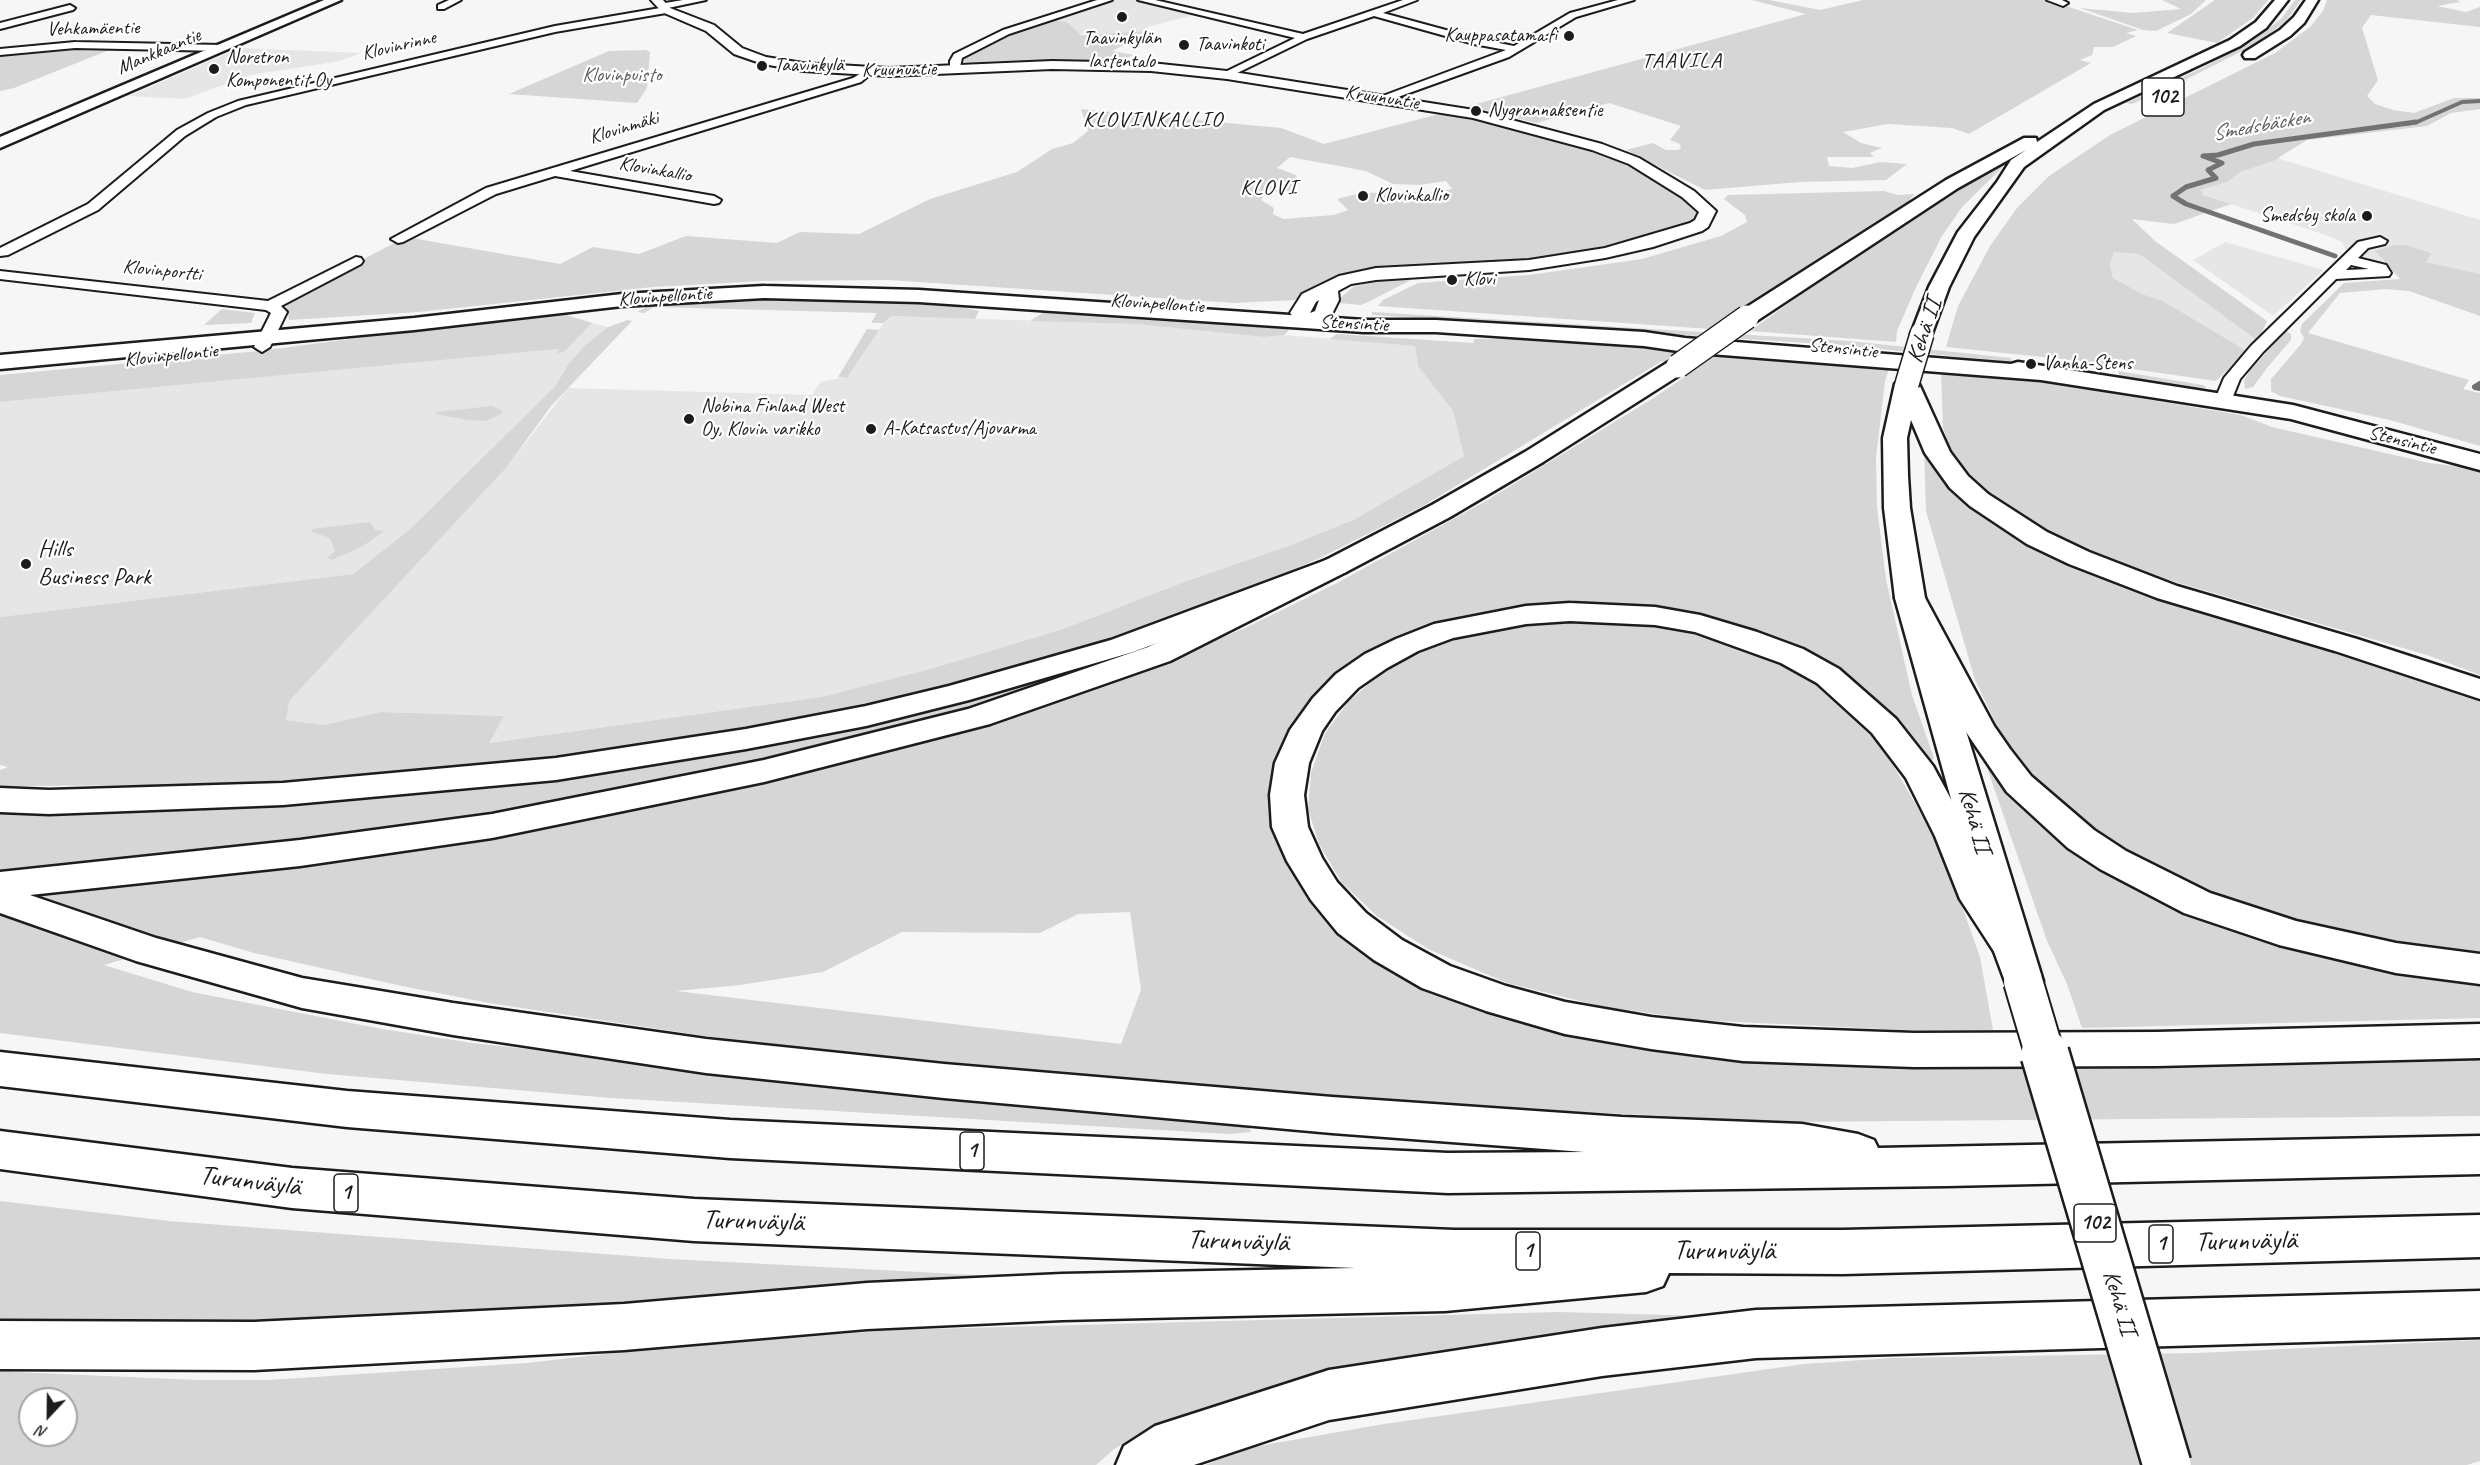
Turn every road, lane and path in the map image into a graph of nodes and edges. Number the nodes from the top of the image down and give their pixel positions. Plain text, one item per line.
1 (334, 0) edge
2 (456, 0) edge
3 (701, 0) edge
4 (1107, 0) edge
5 (1143, 0) edge
6 (1412, 0) edge
7 (1629, 0) edge
8 (2052, 0) edge
9 (2282, 0) edge
10 (2312, 0) edge
11 (2063, 3) dead end
12 (662, 5) edge
13 (441, 7) dead end
14 (70, 8) dead end
15 (1374, 13) junction
16 (0, 26) edge
17 (135, 33) dead end
18 (1304, 37) junction
19 (103, 45) junction
20 (222, 48) junction
21 (1516, 49) junction
22 (0, 52) edge
23 (2236, 63) dead end
24 (956, 69) junction
25 (868, 72) junction
26 (1227, 75) junction
27 (1384, 99) junction
28 (2099, 107) junction
29 (0, 143) edge
30 (2068, 147) dead end
31 (554, 172) junction
32 (2005, 184) junction
33 (714, 200) dead end
34 (398, 239) dead end
35 (2380, 241) dead end
36 (3, 252) dead end
37 (2350, 260) junction
38 (356, 261) dead end
39 (0, 275) edge
40 (2333, 275) junction
41 (270, 306) junction
42 (1310, 316) junction
43 (265, 342) junction
44 (0, 362) edge
45 (0, 373) edge
46 (1907, 384) junction
47 (2223, 402) junction
48 (2480, 462) edge
49 (1336, 566) junction
50 (1910, 598) junction
51 (2480, 689) edge
52 (0, 800) edge
53 (0, 885) edge
54 (0, 898) edge
55 (2017, 964) junction
56 (2480, 969) edge
57 (2480, 1041) edge
58 (0, 1069) edge
59 (0, 1150) edge
60 (2480, 1155) edge
61 (1947, 1167) junction
62 (2480, 1236) edge
63 (1843, 1252) junction
64 (2480, 1314) edge
65 (3, 1345) edge
66 (1143, 1465) edge
67 (2167, 1465) edge

1 - 20 main road, Mankkaantie
2 - 13 street
3 - 12 street, Klovinrinne
4 - 24 street
5 - 18 street
6 - 15 street
7 - 21 street
8 - 11 street
9 - 28 main road, Kehä II / 102
10 - 23 main road
12 - 25 street, Kruununtie
12 - 36 street, Klovinrinne
14 - 16 street
15 - 18 street
15 - 21 street
17 - 19 street
18 - 26 street
19 - 20 street, Vehkamäentie
19 - 22 street, Vehkamäentie
20 - 29 main road, Mankkaantie
21 - 27 street
24 - 25 street, Kruununtie
24 - 26 street, Kruununtie
25 - 31 street, Klovinmäki
26 - 27 street, Kruununtie
27 - 42 street, Kruununtie
28 - 32 main road, Kehä II / 102
28 - 49 main road, bridge
30 - 32 main road, Kehä II / 102
31 - 33 street, Klovinkallio
31 - 34 street, Klovinmäki
32 - 46 main road, Kehä II / 102, bridge
35 - 37 street
37 - 40 street
37 - 40 street
38 - 41 street
39 - 41 street, Klovinportti
40 - 47 street
41 - 43 street
42 - 43 main road, Klovinpellontie
42 - 47 main road, Stensintie
43 - 44 main road, Klovinpellontie
43 - 45 main road, Klovinpellontie
46 - 50 main road, Kehä II / 102
46 - 51 main road
47 - 48 main road, Stensintie
49 - 52 main road
49 - 53 main road
50 - 55 main road, Kehä II / 102
50 - 56 main road
54 - 61 main road
55 - 57 main road
55 - 67 main road, Kehä II / 102, bridge
58 - 61 main road, 1
59 - 63 main road, Turunväylä / 1
60 - 61 main road, 1
62 - 63 main road, Turunväylä / 1
63 - 65 main road
64 - 66 main road

